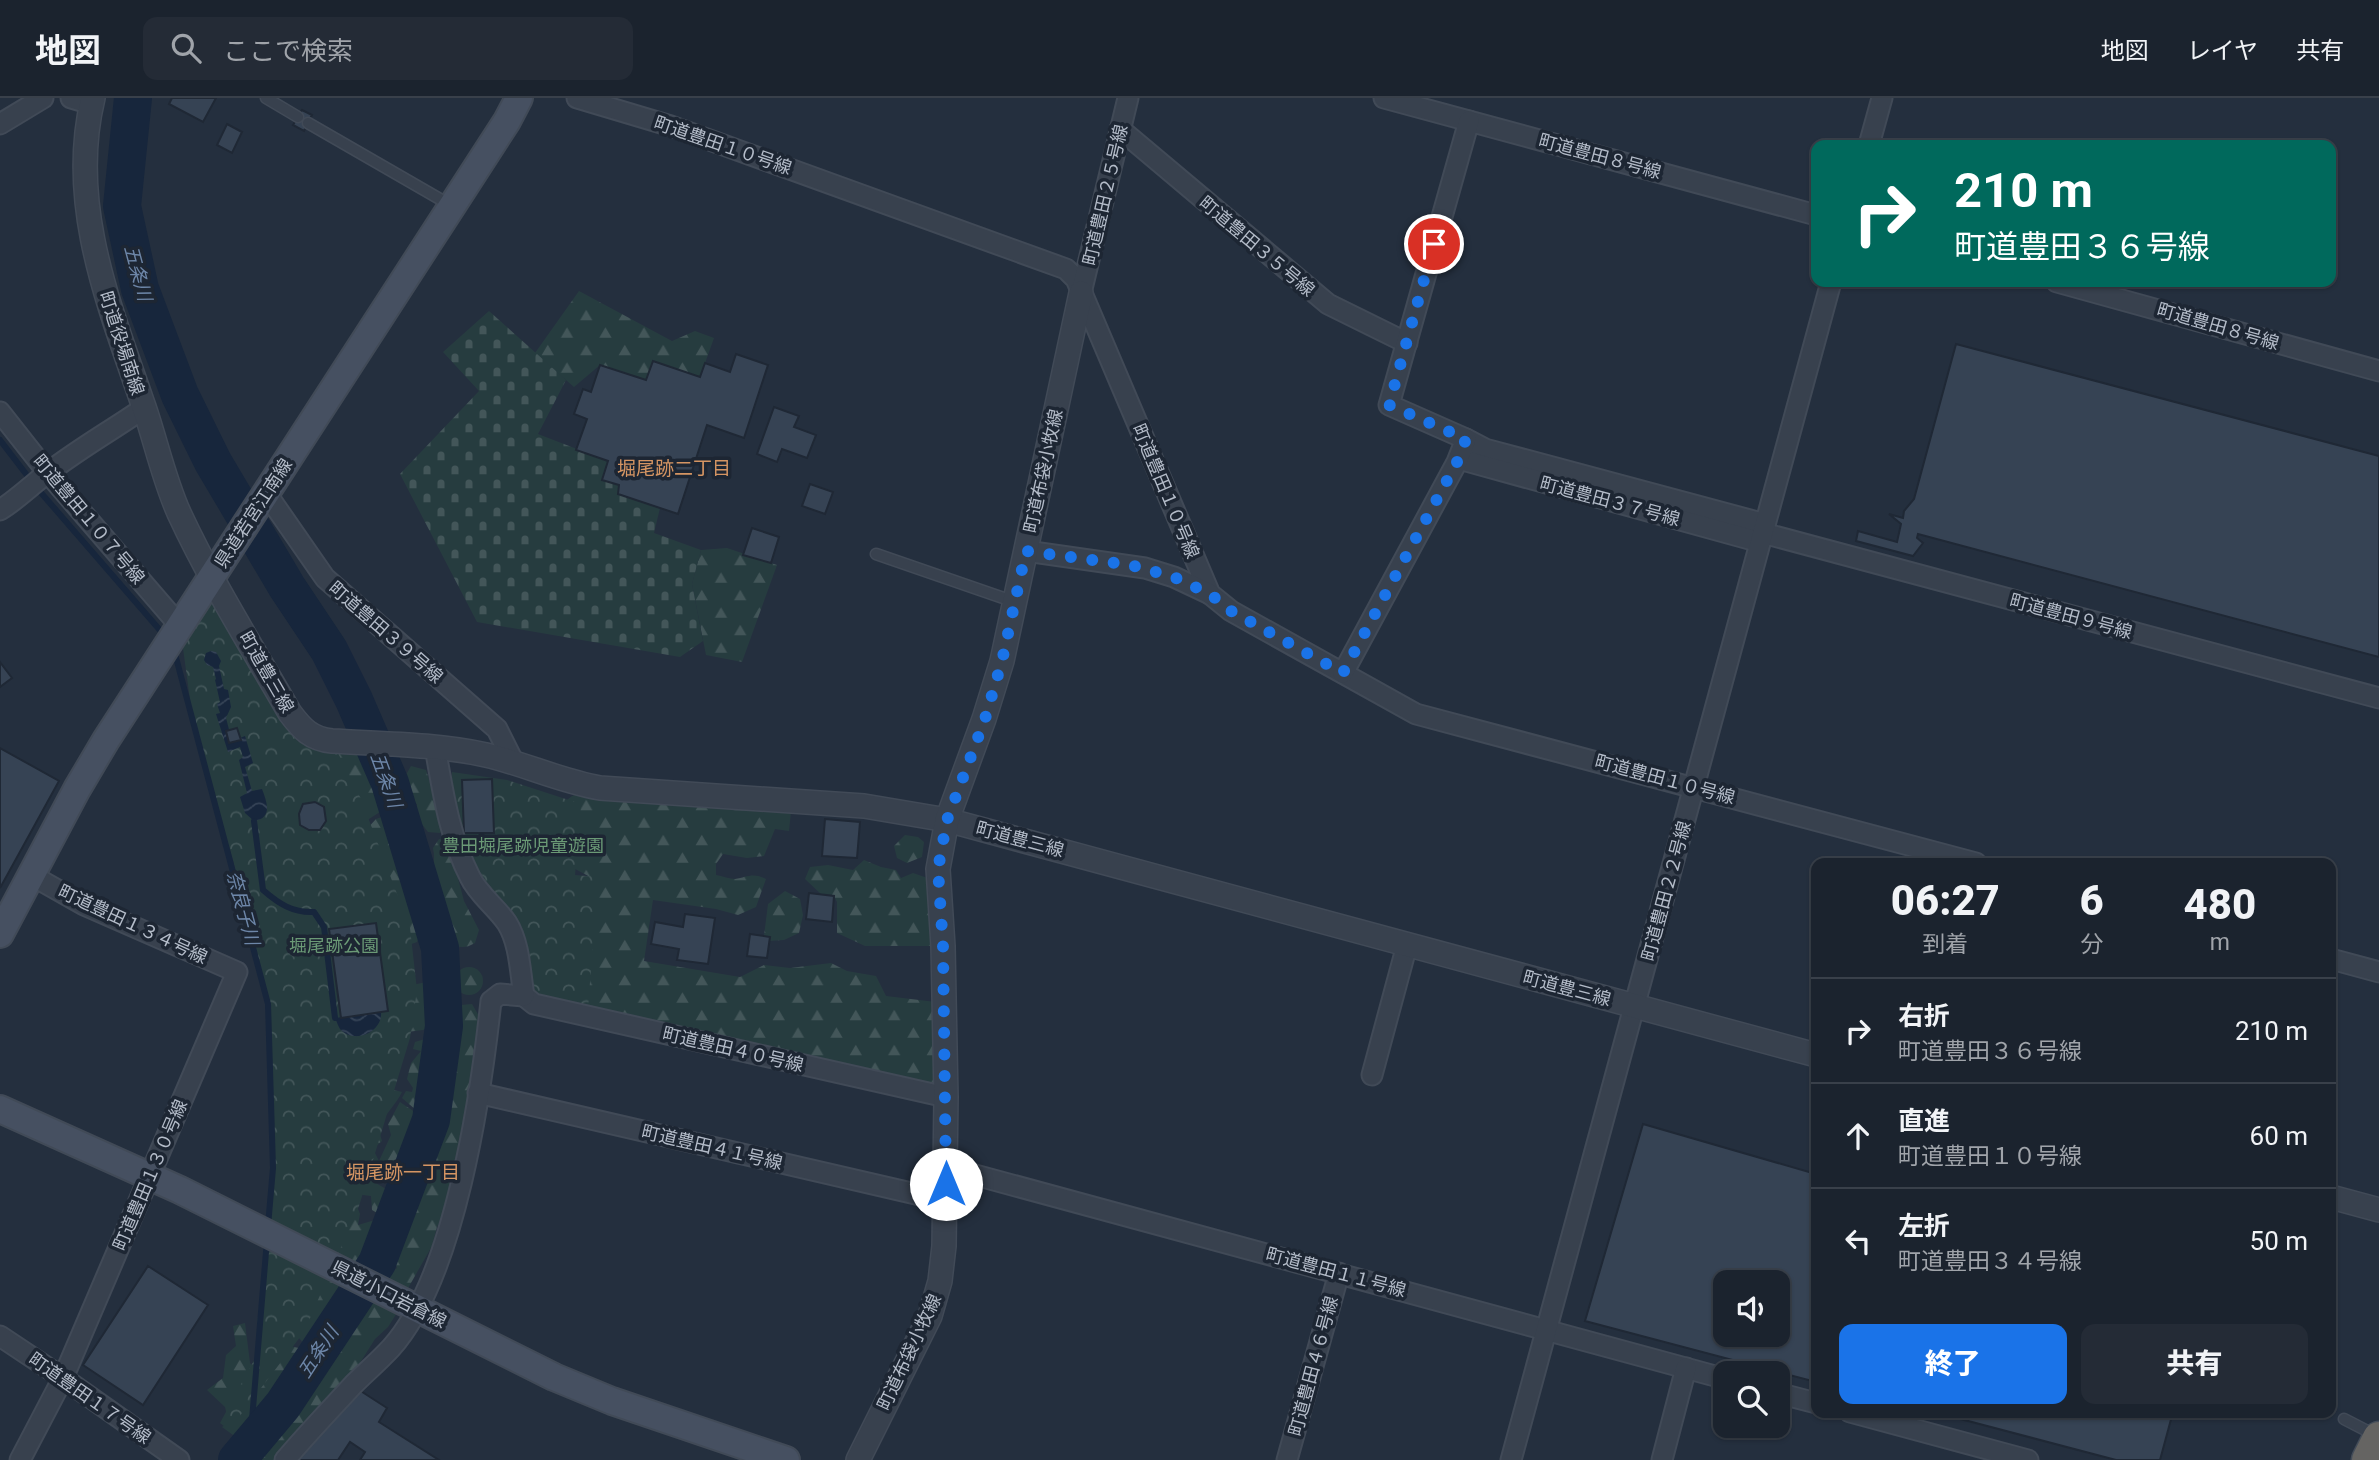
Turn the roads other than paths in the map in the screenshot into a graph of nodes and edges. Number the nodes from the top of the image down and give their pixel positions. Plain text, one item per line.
1 (43, 98) edge
2 (266, 98) edge
3 (519, 98) edge
4 (577, 98) edge
5 (1128, 98) edge
6 (1384, 98) edge
7 (1882, 98) edge
8 (85, 100) edge
9 (298, 117) dead end
10 (1469, 121) junction
11 (308, 123) dead end
12 (0, 124) edge
13 (1120, 129) junction
14 (1870, 140) edge
15 (453, 206) junction
16 (1811, 214) edge
17 (1830, 287) edge
18 (2075, 287) edge
19 (1082, 293) junction
20 (1407, 343) junction
21 (2379, 371) edge
22 (144, 408) junction
23 (0, 412) edge
24 (1466, 439) junction
25 (1459, 459) junction
26 (41, 479) junction
27 (265, 495) junction
28 (0, 510) edge
29 (1763, 533) junction
30 (1026, 551) junction
31 (876, 554) dead end
32 (214, 572) junction
33 (1210, 594) junction
34 (1015, 602) junction
35 (180, 626) junction
36 (1343, 673) junction
37 (2379, 698) edge
38 (426, 747) junction
39 (514, 763) junction
40 (1694, 786) junction
41 (947, 820) junction
42 (1958, 858) edge
43 (31, 875) junction
44 (0, 934) edge
45 (1407, 944) junction
46 (2336, 960) edge
47 (237, 972) joint
48 (2379, 972) edge
49 (524, 996) junction
50 (1634, 1006) junction
51 (1811, 1054) edge
52 (1372, 1075) dead end
53 (478, 1093) junction
54 (946, 1097) junction
55 (0, 1109) edge
56 (946, 1167) junction
57 (150, 1176) junction
58 (2336, 1198) edge
59 (946, 1201) junction
60 (2379, 1210) edge
61 (1339, 1273) junction
62 (414, 1306) junction
63 (1546, 1330) junction
64 (0, 1336) edge
65 (1686, 1368) junction
66 (1713, 1375) edge
67 (63, 1378) junction
68 (1790, 1396) edge
69 (1811, 1402) edge
70 (1872, 1418) edge
71 (2344, 1419) dead end
72 (2379, 1438) edge
73 (20, 1460) edge
74 (179, 1460) edge
75 (285, 1460) edge
76 (786, 1460) edge
77 (858, 1460) edge
78 (1287, 1460) edge
79 (1511, 1460) edge
80 (1662, 1460) edge
81 (2028, 1460) edge
82 (2368, 1460) edge

1 - 12 street
2 - 9 lane
3 - 15 main road, 県道若宮江南線
4 - 19 street, 町道豊田１０号線
5 - 13 street, 町道豊田２５号線
6 - 10 street, 町道豊田８号線
7 - 14 street
8 - 22 street, 町道役場南線
10 - 16 street, 町道豊田８号線
10 - 20 street
11 - 15 lane
13 - 19 street, 町道豊田２５号線
13 - 20 street, 町道豊田３５号線
15 - 27 main road, 県道若宮江南線
17 - 29 street, 町道豊田２２号線
18 - 21 street, 町道豊田８号線
19 - 30 street, 町道布袋小牧線
19 - 33 street, 町道豊田１０号線
20 - 24 street, 町道豊田９号線
22 - 26 street
22 - 32 street, 町道役場南線
23 - 26 street, 町道豊田１０７号線
24 - 25 street
24 - 29 street, 町道豊田９号線
25 - 29 street, 町道豊田３７号線
25 - 36 street
26 - 28 street
26 - 35 street, 町道豊田１０７号線
27 - 32 main road, 県道若宮江南線
27 - 39 street, 町道豊田３９号線
29 - 37 street, 町道豊田９号線
29 - 40 street, 町道豊田２２号線
30 - 33 street
30 - 34 street, 町道布袋小牧線
31 - 34 lane
32 - 35 main road, 県道若宮江南線
32 - 38 street, 町道豊三線
33 - 36 street, 町道豊田１０号線
34 - 41 street, 町道布袋小牧線
35 - 43 main road, 県道若宮江南線
36 - 40 street, 町道豊田１０号線
38 - 39 street, 町道豊三線
38 - 49 street
39 - 41 street, 町道豊三線
40 - 42 street, 町道豊田１０号線
40 - 50 street, 町道豊田２２号線
41 - 45 street, 町道豊三線
41 - 54 street, 町道布袋小牧線
43 - 44 main road, 県道若宮江南線
43 - 47 street, 町道豊田１３４号線
45 - 50 street, 町道豊三線
45 - 52 street
46 - 48 street
47 - 57 street, 町道豊田１３０号線
49 - 53 street
49 - 54 street, 町道豊田４０号線
50 - 51 street, 町道豊三線
50 - 63 street, 町道豊田２２号線
53 - 59 street, 町道豊田４１号線
53 - 62 street
54 - 56 street, 町道布袋小牧線
55 - 57 main road, 県道小口岩倉線
56 - 59 street, 町道布袋小牧線
56 - 61 street, 町道豊田１１号線
57 - 62 main road, 県道小口岩倉線
57 - 67 street, 町道豊田１３０号線
58 - 60 street
59 - 77 street, 町道布袋小牧線
61 - 63 street, 町道豊田１１号線
61 - 78 street, 町道豊田４６号線
62 - 75 street
62 - 76 main road, 県道小口岩倉線
63 - 65 street, 町道豊田１１号線
63 - 79 street, 町道豊田２２号線
64 - 67 street, 町道豊田１７号線
65 - 66 street, 町道豊田１１号線
65 - 80 street
67 - 73 street, 町道豊田１３０号線
67 - 74 street, 町道豊田１７号線
68 - 69 street
70 - 81 street
71 - 72 lane
72 - 82 highway

